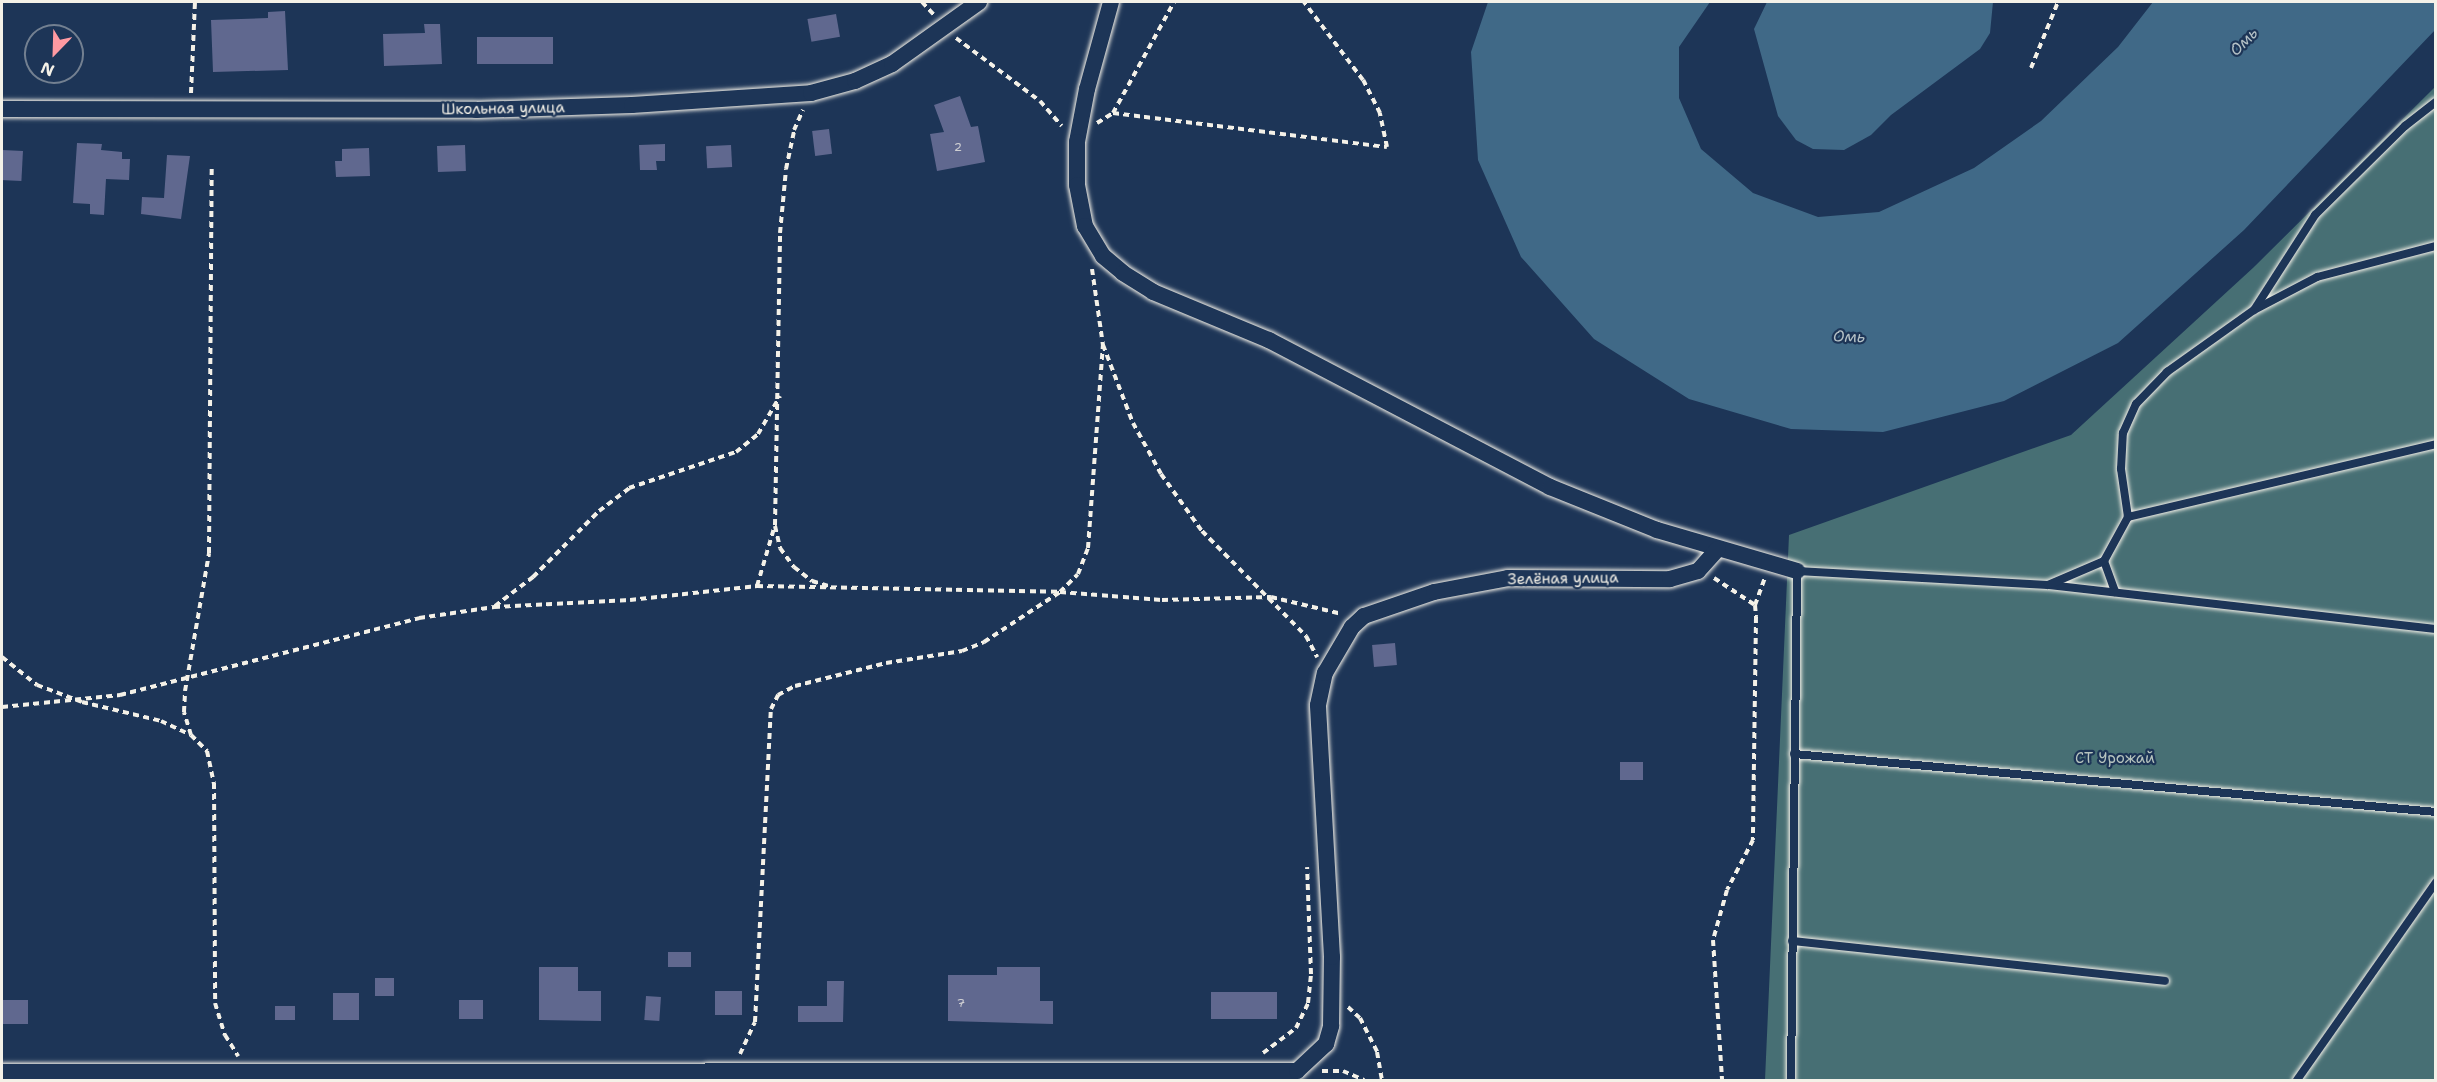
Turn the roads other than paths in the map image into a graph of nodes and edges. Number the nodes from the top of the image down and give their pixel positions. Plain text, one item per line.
1 (979, 2) edge
2 (1111, 2) edge
3 (2436, 102) edge
4 (2, 109) edge
5 (2436, 246) edge
6 (2253, 310) junction
7 (2436, 444) edge
8 (2128, 517) junction
9 (1713, 556) junction
10 (2104, 561) junction
11 (1797, 571) junction
12 (2048, 585) junction
13 (2115, 592) junction
14 (2436, 629) edge
15 (1794, 754) junction
16 (2436, 812) edge
17 (2436, 882) edge
18 (1792, 941) junction
19 (2165, 981) dead end
20 (2, 1072) edge
21 (1791, 1080) edge
22 (2297, 1080) edge

1 - 4 street, Школьная улица
2 - 9 street
3 - 6 lane
5 - 6 lane
6 - 8 lane
7 - 8 lane
8 - 10 lane
9 - 11 street
9 - 20 street, Зелёная улица
10 - 12 lane
10 - 13 lane
11 - 12 lane
11 - 15 lane
12 - 13 lane
13 - 14 lane
15 - 16 lane
15 - 18 lane
17 - 22 lane
18 - 19 lane
18 - 21 lane

